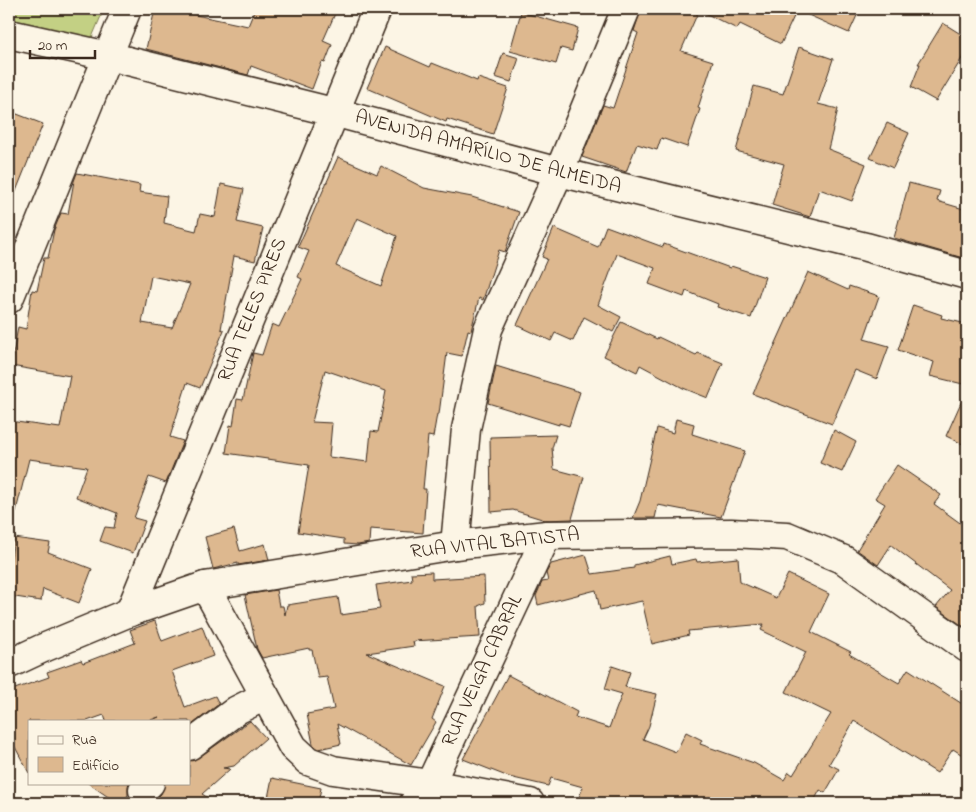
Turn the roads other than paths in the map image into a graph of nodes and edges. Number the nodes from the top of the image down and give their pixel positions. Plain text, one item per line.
1 (127, 9) edge
2 (377, 9) edge
3 (626, 9) edge
4 (9, 34) edge
5 (108, 56) junction
6 (333, 112) junction
7 (559, 172) junction
8 (967, 275) edge
9 (9, 299) edge
10 (547, 535) junction
11 (455, 545) junction
12 (205, 586) junction
13 (130, 612) junction
14 (967, 648) edge
15 (9, 664) edge
16 (265, 696) junction
17 (190, 745) edge
18 (422, 794) edge
19 (530, 803) edge

1 - 5 street
2 - 6 street, RUA TELES PIRES
3 - 7 street
4 - 5 street, AVENIDA AMARÍLIO DE ALMEIDA
5 - 6 street, AVENIDA AMARÍLIO DE ALMEIDA
5 - 9 street
6 - 7 street, AVENIDA AMARÍLIO DE ALMEIDA
6 - 13 street, RUA TELES PIRES
7 - 8 street, AVENIDA AMARÍLIO DE ALMEIDA
7 - 11 street
10 - 11 street, RUA VITAL BATISTA
10 - 14 street, RUA VITAL BATISTA
10 - 18 street, RUA VEIGA CABRAL
11 - 12 street, RUA VITAL BATISTA
12 - 13 street, RUA VITAL BATISTA
12 - 16 street
13 - 15 street, RUA VITAL BATISTA
16 - 17 street
16 - 18 street
18 - 19 street

